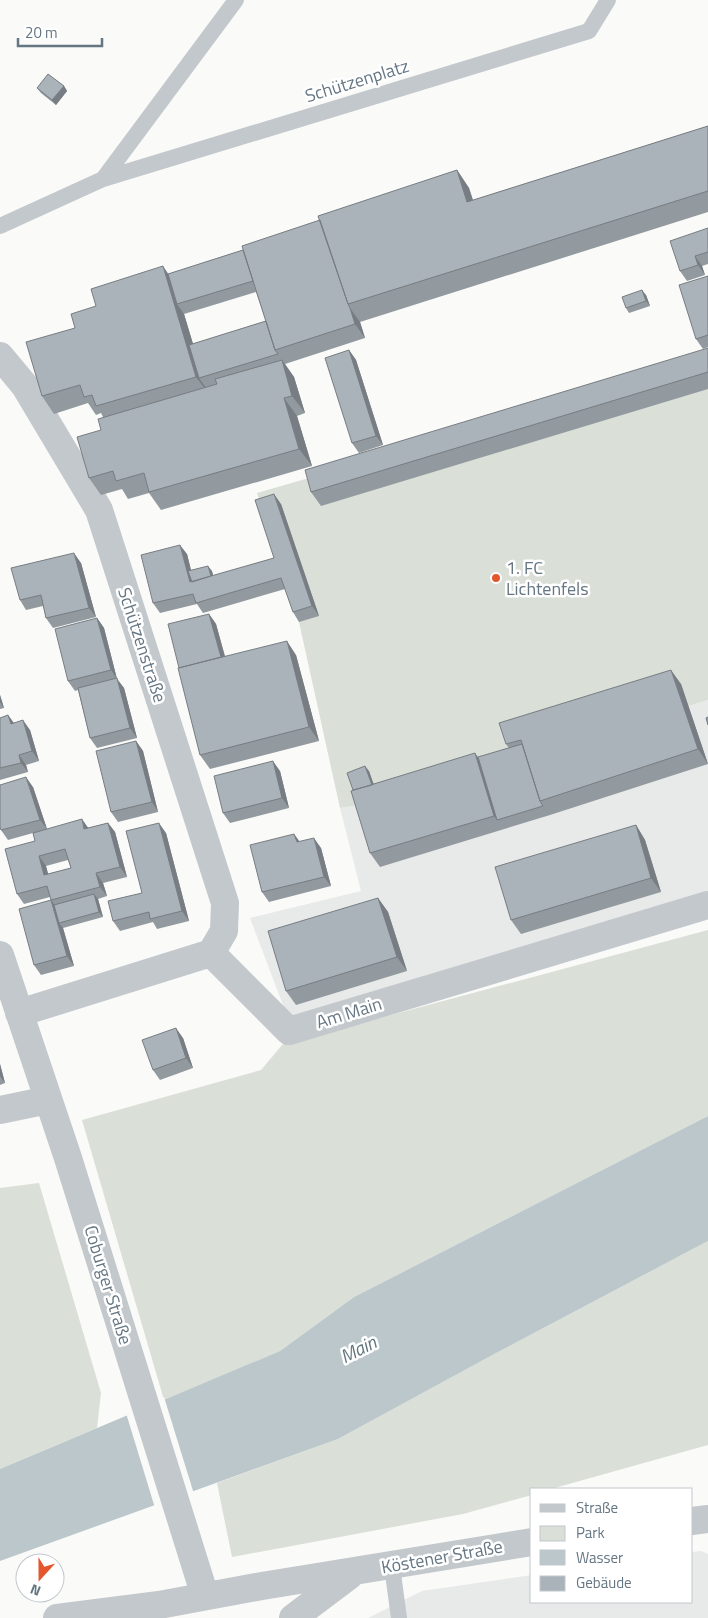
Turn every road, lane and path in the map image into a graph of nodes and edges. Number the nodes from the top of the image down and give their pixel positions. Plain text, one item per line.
1 (236, 0) edge
2 (608, 0) edge
3 (103, 179) junction
4 (0, 226) edge
5 (0, 356) edge
6 (708, 905) edge
7 (211, 953) junction
8 (0, 955) edge
9 (4, 981) edge
10 (19, 1013) junction
11 (48, 1100) junction
12 (0, 1110) edge
13 (708, 1520) edge
14 (693, 1521) edge
15 (530, 1542) edge
16 (392, 1566) junction
17 (353, 1573) junction
18 (205, 1607) edge
19 (57, 1618) edge
20 (293, 1618) edge
21 (398, 1618) edge

1 - 3 lane, Schützenplatz
2 - 3 lane, Schützenplatz
3 - 4 lane, Schützenplatz
5 - 7 street, Schützenstraße
6 - 7 street, Am Main
7 - 10 street
8 - 9 street, Coburger Straße
9 - 10 street, Coburger Straße
10 - 11 street, Coburger Straße
11 - 12 street
11 - 18 street, Coburger Straße
13 - 14 street
15 - 16 street, Köstener Straße
16 - 17 street, Köstener Straße
16 - 21 lane
17 - 18 street, Köstener Straße
17 - 20 street, Köstener Straße
18 - 19 street, Köstener Straße

